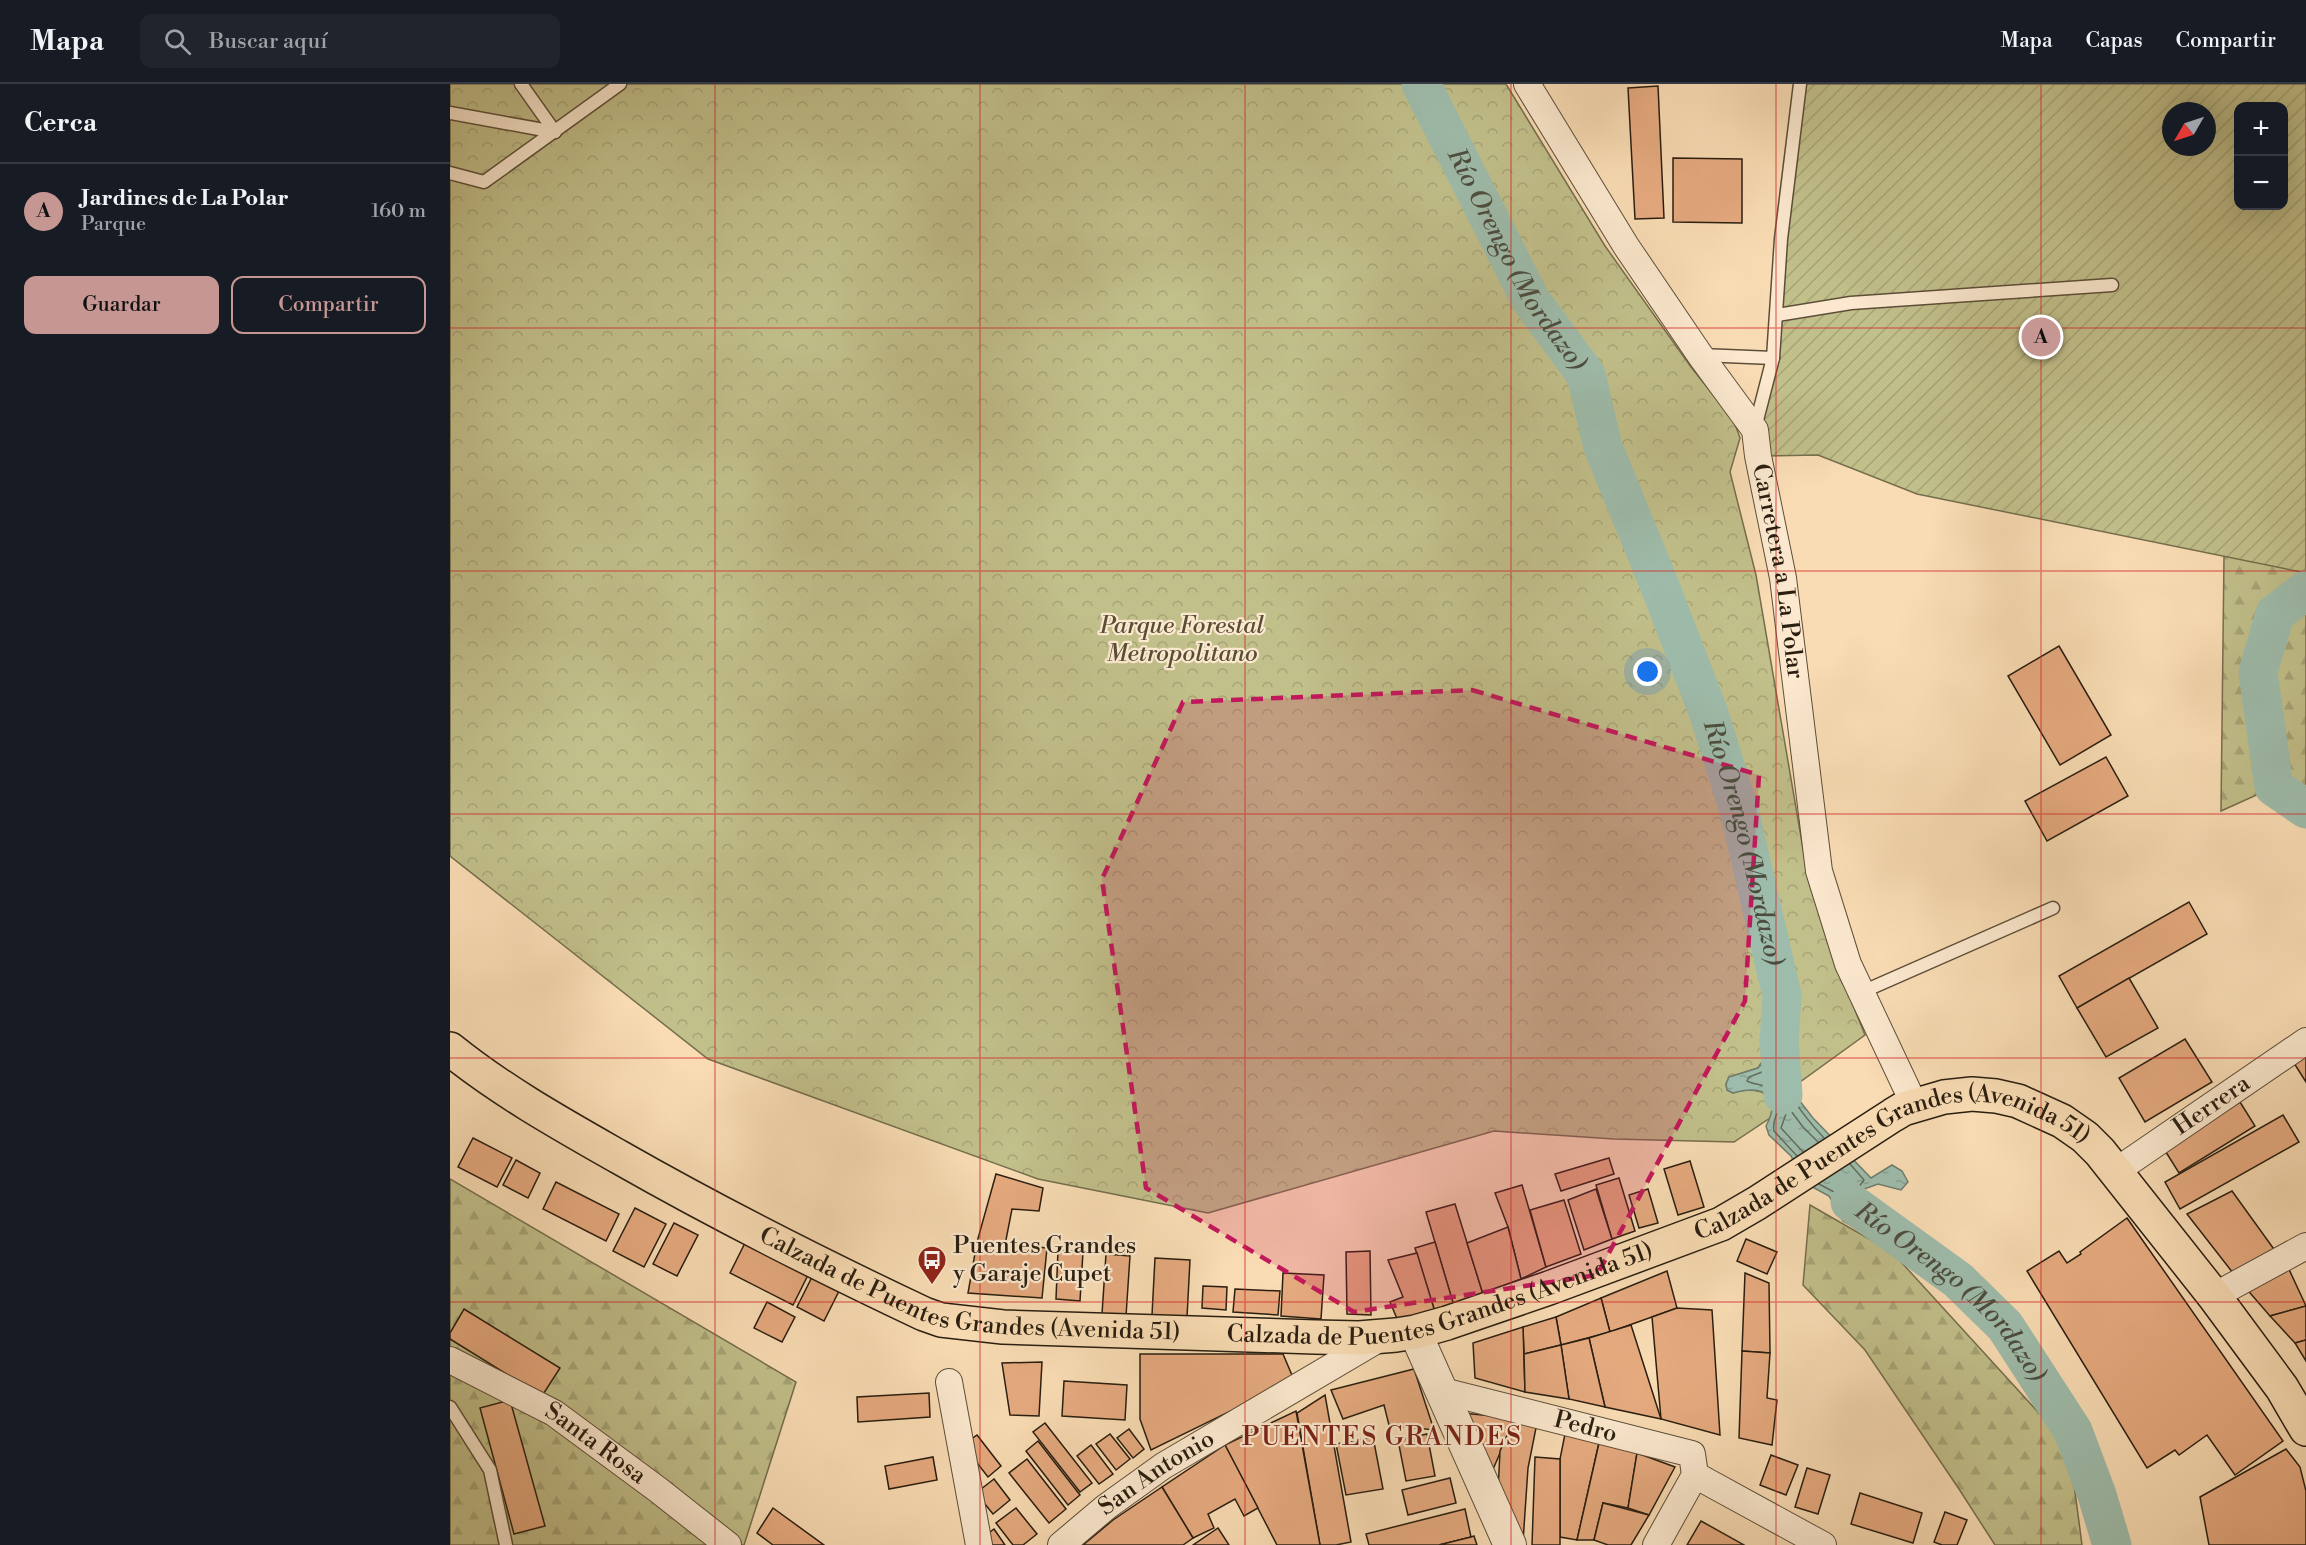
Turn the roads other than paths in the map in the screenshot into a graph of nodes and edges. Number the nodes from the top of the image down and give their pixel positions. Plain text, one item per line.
1 (521, 84) edge
2 (620, 84) edge
3 (1527, 84) edge
4 (1800, 84) edge
5 (450, 113) edge
6 (555, 132) junction
7 (450, 173) edge
8 (2112, 285) dead end
9 (1777, 315) junction
10 (1700, 355) junction
11 (1773, 358) junction
12 (1755, 430) junction
13 (2053, 908) dead end
14 (1862, 992) junction
15 (2306, 1041) edge
16 (450, 1049) edge
17 (1904, 1111) junction
18 (2116, 1171) junction
19 (2306, 1246) edge
20 (2214, 1296) junction
21 (1416, 1332) junction
22 (1382, 1336) junction
23 (450, 1360) edge
24 (949, 1382) dead end
25 (1443, 1391) junction
26 (450, 1407) edge
27 (2306, 1429) edge
28 (1694, 1464) junction
29 (506, 1545) edge
30 (728, 1545) edge
31 (979, 1545) edge
32 (1061, 1545) edge
33 (1510, 1545) edge
34 (1656, 1545) edge
35 (1823, 1545) edge

1 - 6 lane
2 - 6 lane
3 - 10 street, Carretera a La Polar
4 - 9 lane
5 - 6 lane
6 - 7 lane
8 - 9 lane
9 - 11 lane
10 - 11 lane
10 - 12 street, Carretera a La Polar
11 - 12 lane
12 - 14 street, Carretera a La Polar
13 - 14 lane
14 - 17 street, Carretera a La Polar
15 - 18 street, Herrera
16 - 22 main road, Calzada de Puentes Grandes (Avenida 51)
17 - 18 main road, Calzada de Puentes Grandes (Avenida 51)
17 - 21 main road, Calzada de Puentes Grandes (Avenida 51)
18 - 20 main road, Calzada de Puentes Grandes (Avenida 51)
19 - 20 street
20 - 27 main road, Calzada de Puentes Grandes (Avenida 51)
21 - 22 main road, Calzada de Puentes Grandes (Avenida 51)
21 - 25 street
22 - 32 street, San Antonio
23 - 30 street, Santa Rosa
24 - 31 street
25 - 28 street, Pedro
25 - 33 street
26 - 29 lane
28 - 34 street
28 - 35 street, Pedro

